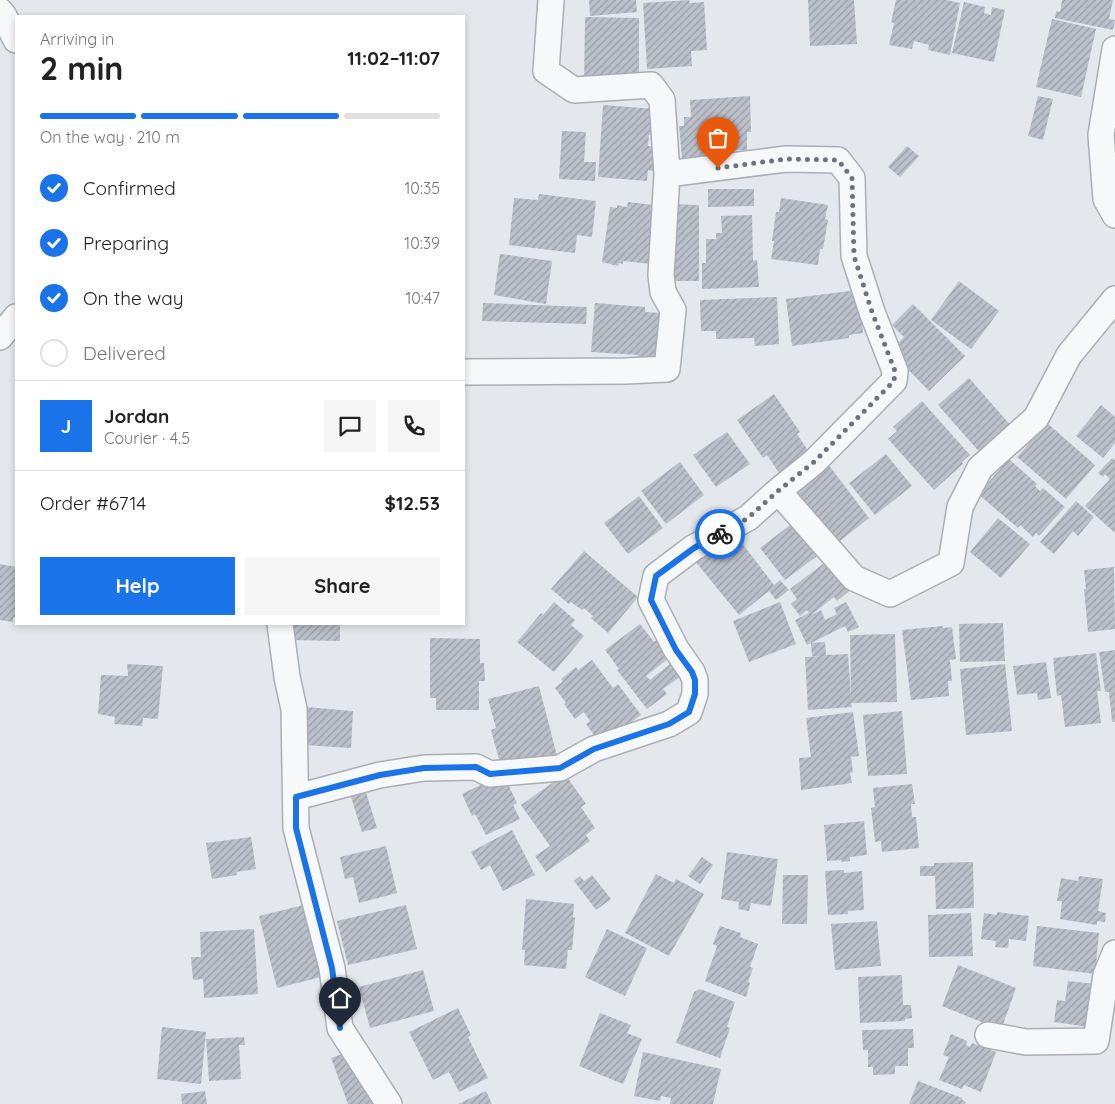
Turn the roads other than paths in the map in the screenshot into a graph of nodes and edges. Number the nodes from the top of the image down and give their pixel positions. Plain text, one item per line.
1 (551, 0) edge
2 (0, 12) edge
3 (15, 38) edge
4 (1115, 49) edge
5 (667, 174) junction
6 (1115, 215) edge
7 (1115, 298) edge
8 (15, 318) edge
9 (0, 337) edge
10 (465, 372) edge
11 (778, 491) junction
12 (280, 625) edge
13 (296, 797) junction
14 (1115, 953) edge
15 (988, 1035) dead end
16 (390, 1104) edge

1 - 5 street
2 - 3 street
4 - 6 street
5 - 10 street
5 - 11 street
7 - 11 street
8 - 9 street
11 - 13 street
12 - 13 street
13 - 16 street
14 - 15 street

